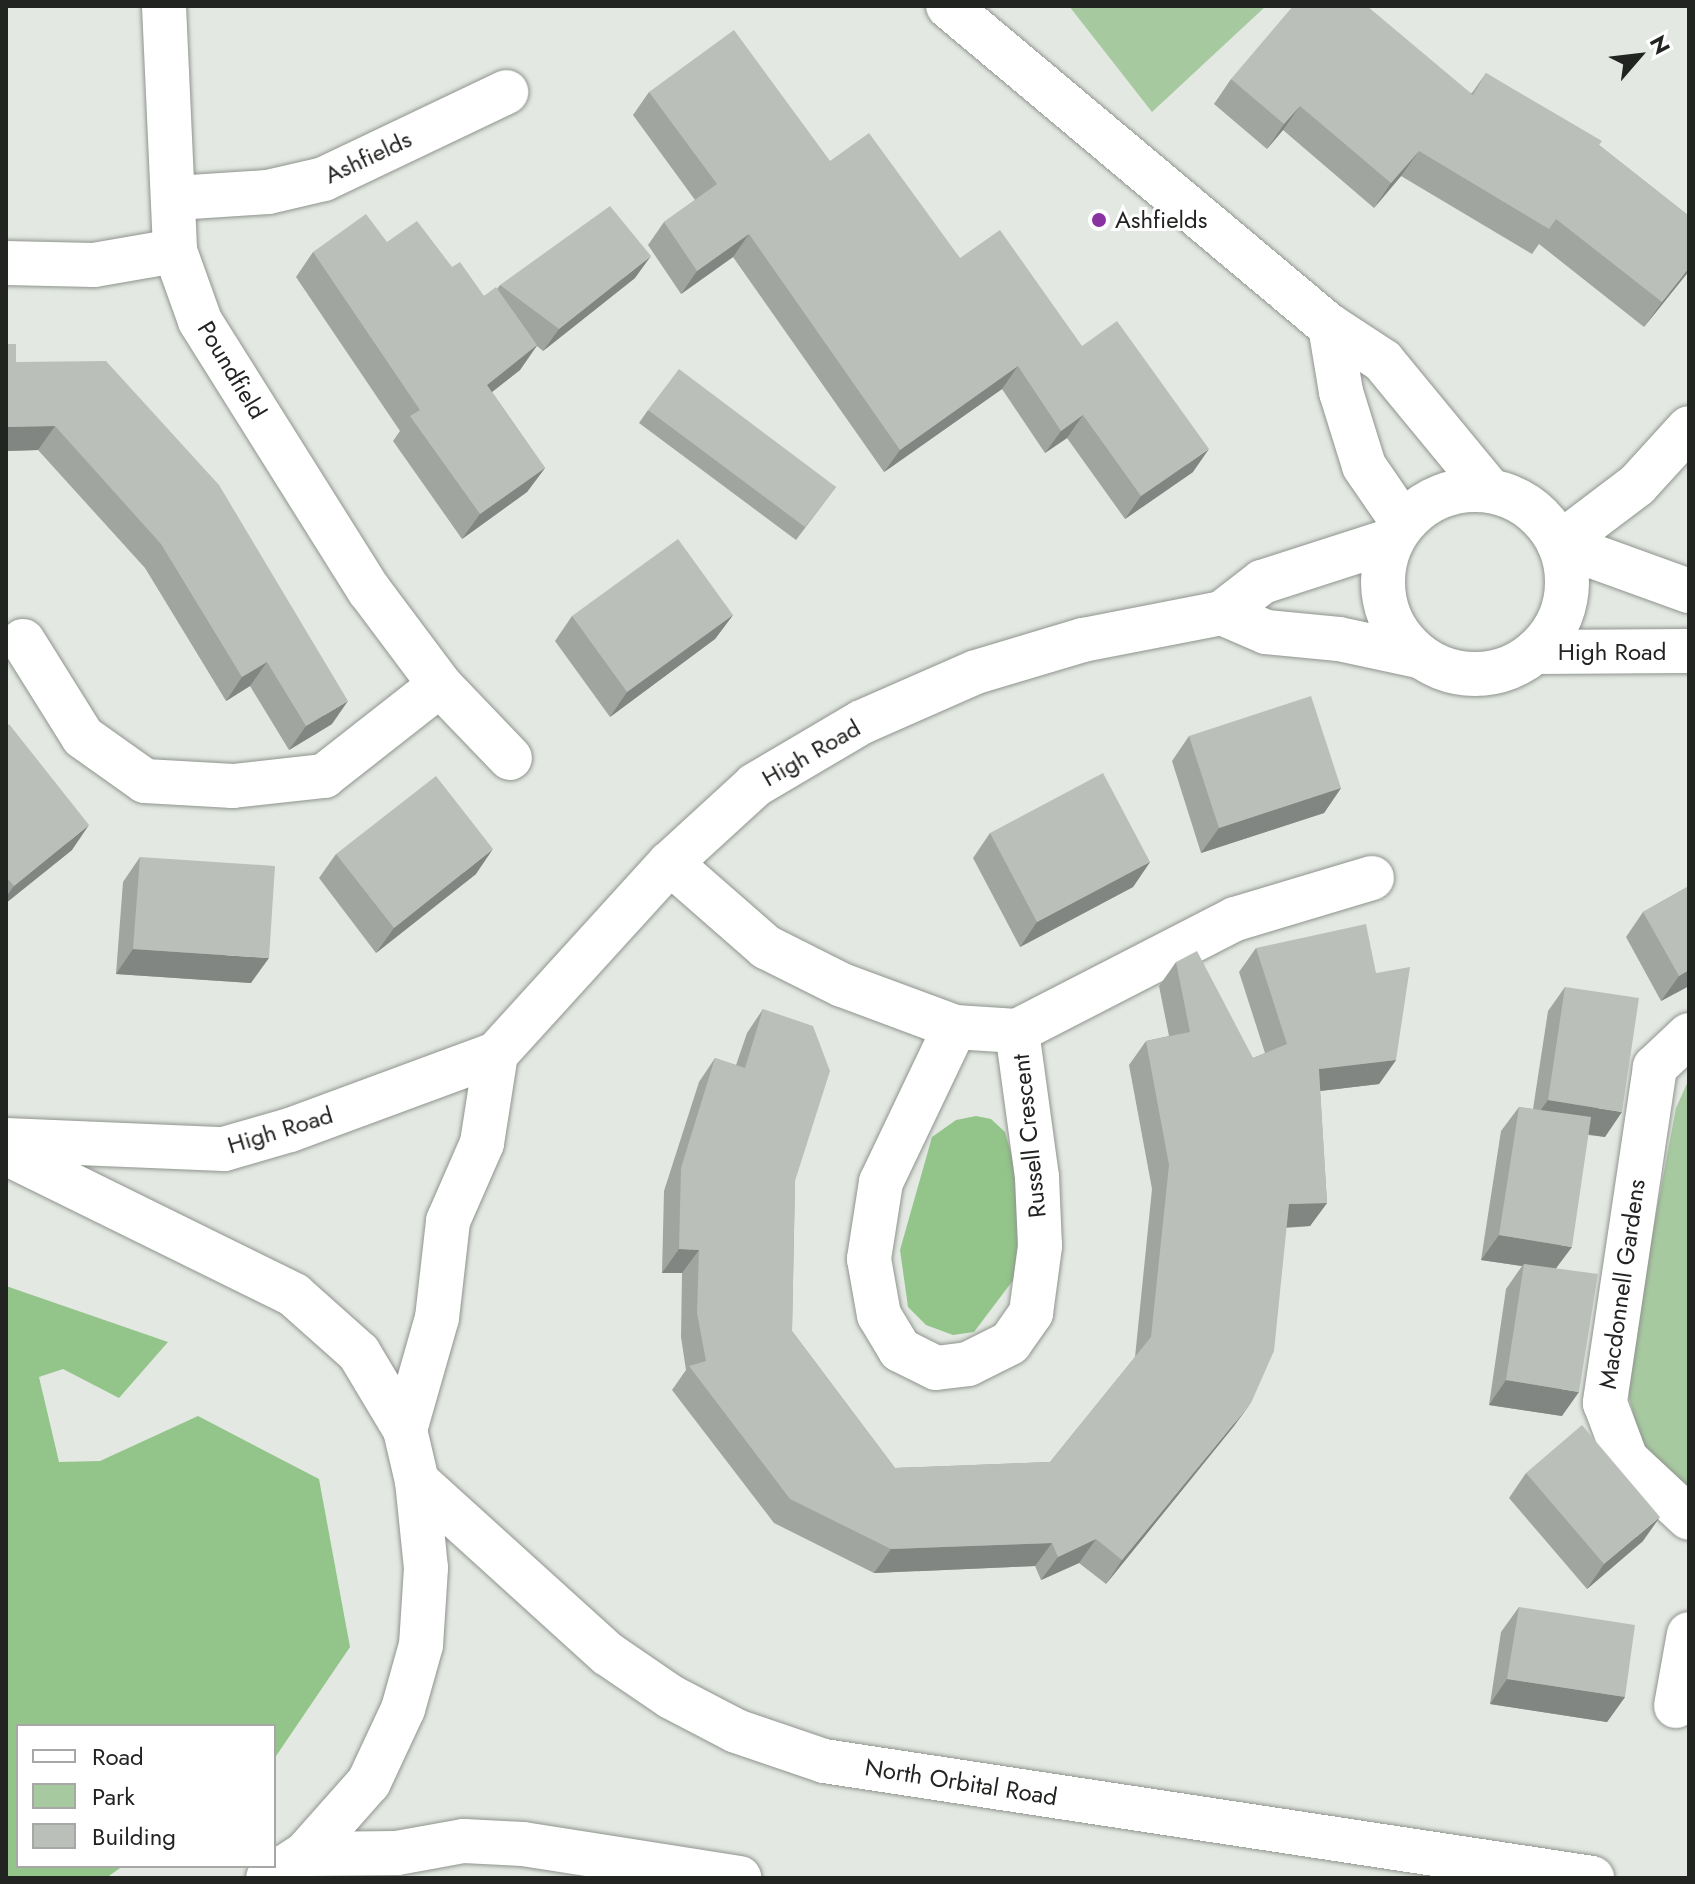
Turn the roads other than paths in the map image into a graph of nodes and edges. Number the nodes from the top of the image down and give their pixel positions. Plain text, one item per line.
1 (164, 6) edge
2 (951, 7) edge
3 (506, 92) dead end
4 (175, 198) junction
5 (175, 251) junction
6 (6, 263) edge
7 (1330, 326) junction
8 (1689, 428) edge
9 (1490, 491) junction
10 (1398, 531) junction
11 (1559, 544) junction
12 (1689, 591) edge
13 (1222, 613) junction
14 (23, 641) dead end
15 (1689, 651) edge
16 (1535, 652) junction
17 (1418, 656) junction
18 (440, 685) junction
19 (510, 758) dead end
20 (670, 863) junction
21 (1372, 878) dead end
22 (955, 1027) junction
23 (1017, 1031) junction
24 (1689, 1035) edge
25 (496, 1054) junction
26 (6, 1140) edge
27 (6, 1153) edge
28 (405, 1430) junction
29 (417, 1481) junction
30 (1689, 1518) edge
31 (1689, 1634) edge
32 (1676, 1706) dead end
33 (305, 1854) junction
34 (268, 1878) edge
35 (739, 1878) edge
36 (1592, 1878) edge

1 - 4 main road, Poundfield
2 - 7 main road
3 - 4 main road, Ashfields
4 - 5 main road, Poundfield
5 - 6 main road
5 - 18 main road, Poundfield
7 - 9 main road
7 - 10 main road
8 - 11 main road
9 - 10 main road
9 - 11 main road
10 - 13 main road, High Road
10 - 17 main road
11 - 12 main road
11 - 16 main road
13 - 17 main road
13 - 20 main road, High Road
14 - 18 main road
15 - 16 main road, High Road
16 - 17 main road
18 - 19 main road, Poundfield
20 - 22 main road, Russell Crescent
20 - 25 main road, High Road
21 - 23 main road, Russell Crescent
22 - 23 main road, Russell Crescent
22 - 23 main road, Russell Crescent
24 - 30 main road, Macdonnell Gardens
25 - 26 main road, High Road
25 - 28 main road
27 - 28 main road
28 - 29 main road
29 - 33 main road
29 - 36 main road, North Orbital Road
31 - 32 main road
33 - 34 main road
33 - 35 main road

